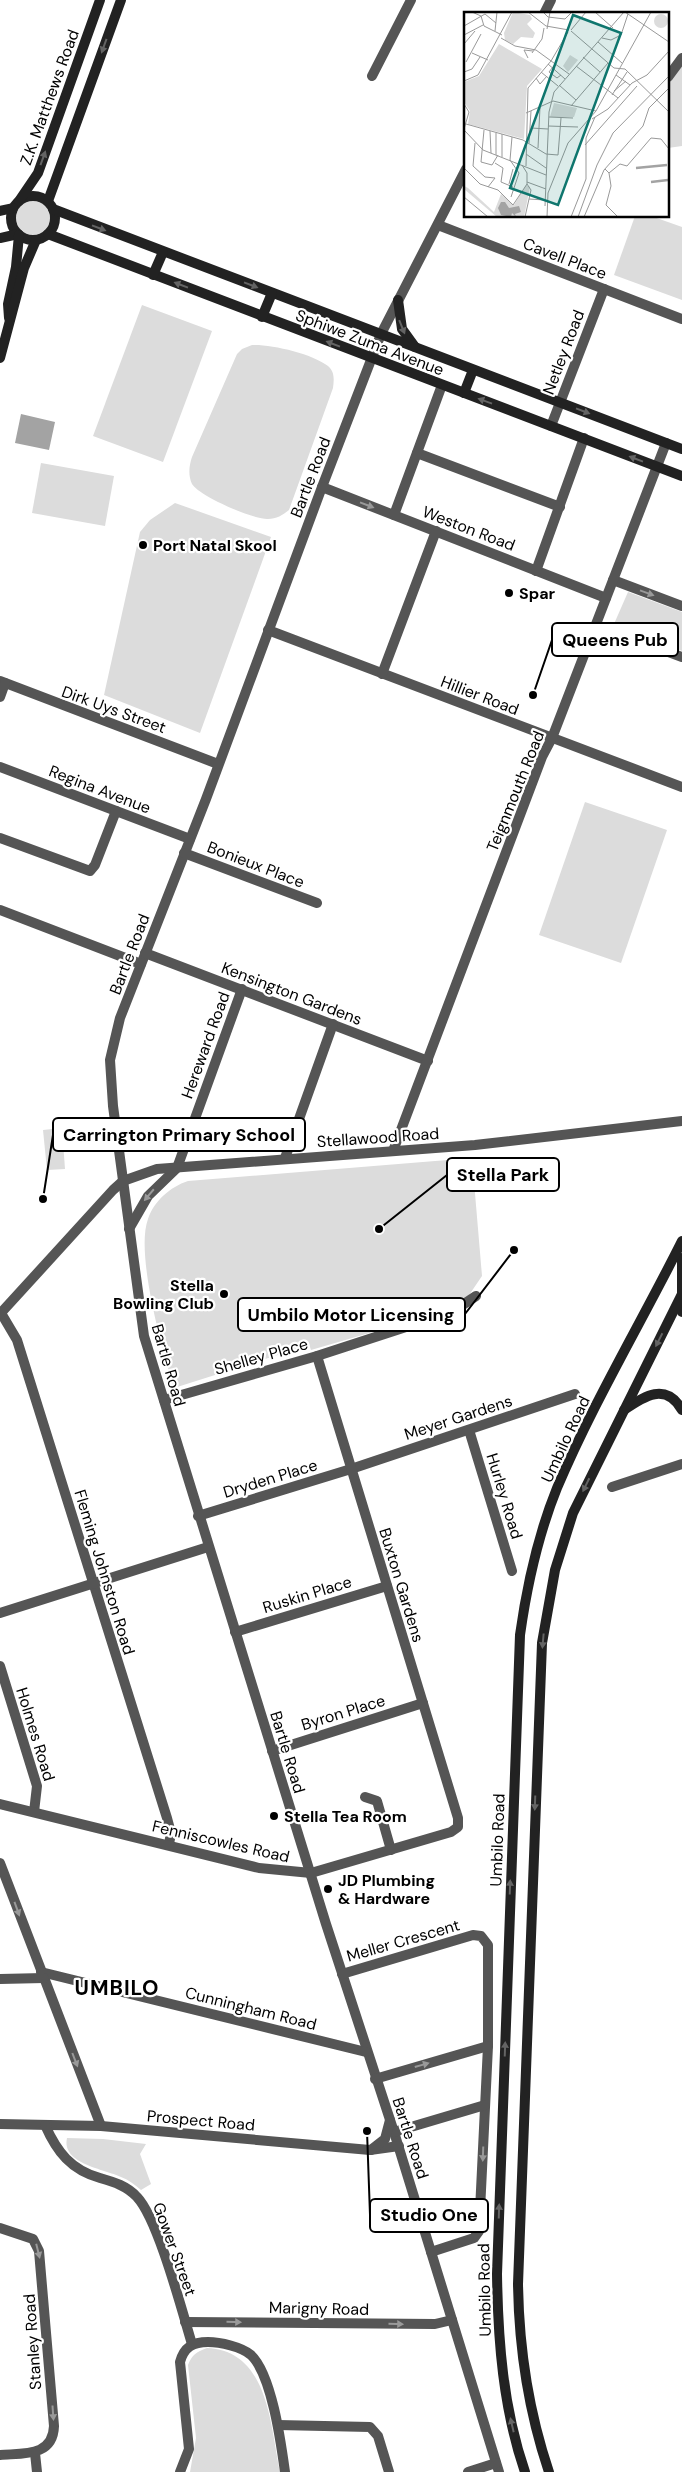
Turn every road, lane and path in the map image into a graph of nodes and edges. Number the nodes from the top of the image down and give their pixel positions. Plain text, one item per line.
1 (100, 0) edge
2 (120, 0) edge
3 (411, 0) edge
4 (551, 0) edge
5 (545, 12) edge
6 (682, 58) edge
7 (670, 74) edge
8 (372, 76) dead end
9 (464, 173) edge
10 (16, 204) junction
11 (51, 205) junction
12 (0, 211) edge
13 (438, 225) junction
14 (48, 234) junction
15 (18, 235) junction
16 (0, 238) edge
17 (36, 240) junction
18 (163, 252) junction
19 (153, 275) junction
20 (604, 289) junction
21 (272, 293) junction
22 (398, 300) junction
23 (262, 316) junction
24 (9, 318) junction
25 (682, 319) edge
26 (381, 334) junction
27 (417, 349) junction
28 (0, 358) edge
29 (372, 359) junction
30 (473, 370) junction
31 (442, 385) junction
32 (464, 393) junction
33 (560, 402) junction
34 (551, 426) junction
35 (584, 438) junction
36 (666, 443) junction
37 (682, 449) edge
38 (417, 453) junction
39 (657, 467) junction
40 (682, 476) edge
41 (322, 487) junction
42 (560, 507) junction
43 (394, 515) junction
44 (436, 531) junction
45 (536, 570) junction
46 (613, 580) junction
47 (606, 598) junction
48 (682, 606) edge
49 (596, 624) junction
50 (268, 630) junction
51 (682, 657) edge
52 (382, 674) junction
53 (3, 682) edge
54 (0, 697) edge
55 (552, 738) junction
56 (218, 764) junction
57 (0, 767) edge
58 (682, 787) edge
59 (116, 811) junction
60 (0, 838) edge
61 (190, 839) junction
62 (184, 853) junction
63 (317, 903) dead end
64 (0, 910) edge
65 (145, 953) junction
66 (141, 964) junction
67 (242, 990) junction
68 (333, 1024) junction
69 (428, 1061) junction
70 (682, 1121) edge
71 (667, 1125) junction
72 (682, 1128) edge
73 (393, 1151) junction
74 (285, 1158) junction
75 (177, 1168) junction
76 (123, 1182) junction
77 (129, 1229) junction
78 (682, 1240) edge
79 (682, 1258) edge
80 (681, 1295) edge
81 (476, 1296) dead end
82 (682, 1312) edge
83 (0, 1314) edge
84 (317, 1356) junction
85 (575, 1394) dead end
86 (164, 1400) junction
87 (682, 1410) edge
88 (622, 1412) junction
89 (469, 1430) junction
90 (682, 1464) edge
91 (351, 1469) junction
92 (612, 1488) dead end
93 (198, 1516) junction
94 (208, 1547) junction
95 (512, 1570) dead end
96 (93, 1584) junction
97 (387, 1586) junction
98 (0, 1613) edge
99 (236, 1632) junction
100 (0, 1666) edge
101 (423, 1703) junction
102 (272, 1750) junction
103 (366, 1797) dead end
104 (0, 1804) edge
105 (34, 1812) junction
106 (459, 1823) joint
107 (170, 1844) junction
108 (391, 1850) junction
109 (0, 1863) edge
110 (311, 1873) junction
111 (342, 1974) junction
112 (42, 1975) junction
113 (0, 1978) edge
114 (488, 2046) junction
115 (366, 2052) junction
116 (375, 2079) junction
117 (485, 2106) junction
118 (390, 2120) junction
119 (0, 2124) edge
120 (44, 2125) junction
121 (101, 2126) junction
122 (394, 2132) junction
123 (398, 2146) junction
124 (370, 2150) junction
125 (0, 2228) edge
126 (431, 2252) junction
127 (452, 2320) junction
128 (185, 2322) junction
129 (192, 2344) junction
130 (278, 2425) junction
131 (35, 2453) junction
132 (0, 2454) edge
133 (498, 2468) edge
134 (38, 2472) edge
135 (180, 2472) edge
136 (285, 2472) edge
137 (389, 2472) edge
138 (468, 2472) edge
139 (525, 2472) edge
140 (549, 2472) edge

10 -> 1 main road, Z.K. Matthews Road
2 -> 11 main road, Z.K. Matthews Road
3 - 8 street
4 - 5 street
6 - 7 street
9 - 13 street, Bartle Road
10 - 11 main road
10 - 12 main road
10 - 15 main road
11 - 14 main road
11 -> 18 main road, Sphiwe Zuma Avenue
13 - 20 street, Cavell Place
13 - 22 street, Bartle Road
14 - 17 main road
14 - 19 main road, Sphiwe Zuma Avenue
15 - 16 main road
15 - 17 main road
15 - 24 main road
17 - 24 main road
18 - 19 main road
18 -> 21 main road, Sphiwe Zuma Avenue
23 -> 19 main road, Sphiwe Zuma Avenue
20 - 25 street, Cavell Place
20 - 33 street, Netley Road
21 - 23 main road
21 - 26 main road, Sphiwe Zuma Avenue
22 - 26 street, Bartle Road
22 -> 27 main road
29 -> 23 main road, Sphiwe Zuma Avenue
24 - 28 main road
26 - 27 main road, Sphiwe Zuma Avenue
26 - 29 street, Bartle Road
27 - 30 main road, Sphiwe Zuma Avenue
29 - 31 main road, Sphiwe Zuma Avenue
29 - 41 street, Bartle Road
30 - 32 main road
30 - 33 main road, Sphiwe Zuma Avenue
31 - 32 main road, Sphiwe Zuma Avenue
31 - 38 street
34 -> 32 main road, Sphiwe Zuma Avenue
33 - 34 street, Netley Road
33 -> 36 main road, Sphiwe Zuma Avenue
34 - 35 main road, Sphiwe Zuma Avenue
39 -> 35 main road, Sphiwe Zuma Avenue
35 - 42 street
36 - 37 main road, Sphiwe Zuma Avenue
36 - 39 street, Teignmouth Road
38 - 42 street
38 - 43 street
39 - 40 main road, Sphiwe Zuma Avenue
39 - 46 street, Teignmouth Road
41 -> 43 street, Weston Road
41 - 50 street, Bartle Road
42 - 45 street
43 - 44 street, Weston Road
44 - 45 street, Weston Road
44 - 52 street
45 - 47 street, Weston Road
46 - 47 street, Teignmouth Road
46 -> 48 street
47 - 49 street, Teignmouth Road
49 - 51 street
49 - 55 street, Teignmouth Road
50 - 52 street, Hillier Road
50 - 56 street, Bartle Road
52 - 55 street, Hillier Road
53 - 54 street
53 - 56 street, Dirk Uys Street
55 - 58 street, Hillier Road
55 - 69 street, Teignmouth Road
56 - 61 street, Bartle Road
57 - 59 street, Regina Avenue
59 - 60 street
59 - 61 street, Regina Avenue
61 - 62 street, Bartle Road
62 - 63 street, Bonieux Place
62 - 65 street, Bartle Road
64 - 66 street
65 - 66 street, Bartle Road
65 - 67 street, Kensington Gardens
66 - 76 street, Bartle Road
67 - 68 street, Kensington Gardens
67 - 75 street, Hereward Road
68 - 69 street, Kensington Gardens
68 - 74 street
69 - 73 street, Teignmouth Road
70 - 71 street, Stellawood Road
71 - 72 street, Stellawood Road
71 - 73 street, Stellawood Road
73 - 74 street, Stellawood Road
74 - 75 street, Stellawood Road
75 - 76 street, Stellawood Road
75 -> 77 street
76 - 77 street, Bartle Road
76 - 83 street, Stellawood Road
77 - 86 street, Bartle Road
139 -> 78 main road, Umbilo Road
79 - 80 main road
80 - 82 main road
80 -> 88 main road
81 - 84 street, Shelley Place
83 - 96 street, Fleming Johnston Road
84 - 86 street, Shelley Place
84 - 91 street, Buxton Gardens
85 - 89 street, Meyer Gardens
86 - 93 street, Bartle Road
87 - 88 main road
88 -> 140 main road
89 - 91 street, Meyer Gardens
89 - 95 street, Hurley Road
90 - 92 street
91 - 93 street, Dryden Place
91 - 97 street, Buxton Gardens
93 - 94 street, Bartle Road
94 - 96 street
94 - 99 street, Bartle Road
96 - 98 street
96 - 107 street, Fleming Johnston Road
97 - 99 street, Ruskin Place
97 - 101 street, Buxton Gardens
99 - 102 street, Bartle Road
100 - 105 street, Holmes Road
101 - 102 street, Byron Place
101 - 106 street, Buxton Gardens
102 - 110 street, Bartle Road
103 - 108 street
104 - 105 street, Fenniscowles Road
105 - 107 street, Fenniscowles Road
106 - 108 street, Fenniscowles Road
107 - 110 street, Fenniscowles Road
108 - 110 street, Fenniscowles Road
109 -> 112 street
110 - 111 street, Bartle Road
111 - 114 street, Meller Crescent
111 - 115 street, Bartle Road
112 - 113 street, Cunningham Road
112 - 115 street, Cunningham Road
112 -> 121 street
116 -> 114 street
114 - 117 street
115 - 116 street, Bartle Road
116 - 118 street, Bartle Road
117 - 122 street
117 -> 126 street
118 - 122 street, Bartle Road
118 - 124 street
119 - 120 street, Prospect Road
120 - 121 street, Prospect Road
120 - 128 street, Gower Street
121 - 124 street, Prospect Road
122 - 123 street, Bartle Road
123 - 124 street, Prospect Road
123 - 126 street, Bartle Road
125 -> 131 street, Stanley Road
126 - 127 street, Bartle Road
128 -> 127 street, Marigny Road
127 - 133 street, Bartle Road
128 - 129 street, Gower Street
129 - 130 street
129 - 135 street
130 - 136 street
130 - 137 street
131 - 132 street
131 - 134 street
133 - 138 street

